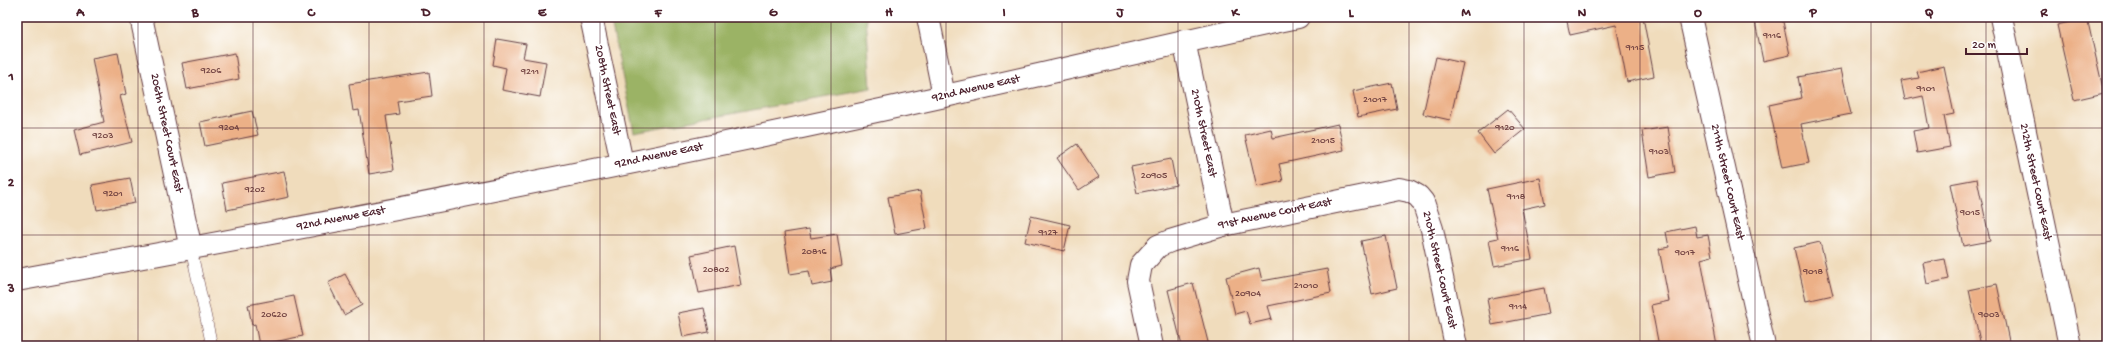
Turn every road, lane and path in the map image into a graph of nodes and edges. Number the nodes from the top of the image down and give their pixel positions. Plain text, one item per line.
1 (141, 17) edge
2 (591, 17) edge
3 (928, 17) edge
4 (1298, 17) edge
5 (1690, 17) edge
6 (2001, 17) edge
7 (1184, 42) junction
8 (944, 96) junction
9 (622, 163) junction
10 (1418, 196) joint
11 (1223, 225) junction
12 (191, 249) junction
13 (17, 280) edge
14 (212, 346) edge
15 (1152, 346) edge
16 (1456, 346) edge
17 (1764, 346) edge
18 (2070, 346) edge

1 - 12 street, 206th Street Court East
2 - 9 street, 208th Street East
3 - 8 street
4 - 7 street, 92nd Avenue East
5 - 17 street, 211th Street Court East
6 - 18 street, 212th Street Court East
7 - 8 street, 92nd Avenue East
7 - 11 street, 210th Street East
8 - 9 street, 92nd Avenue East
9 - 12 street, 92nd Avenue East
10 - 11 street, 91st Avenue Court East
10 - 16 street, 210th Street Court East
11 - 15 street, 91st Avenue Court East
12 - 13 street, 92nd Avenue East
12 - 14 lane

